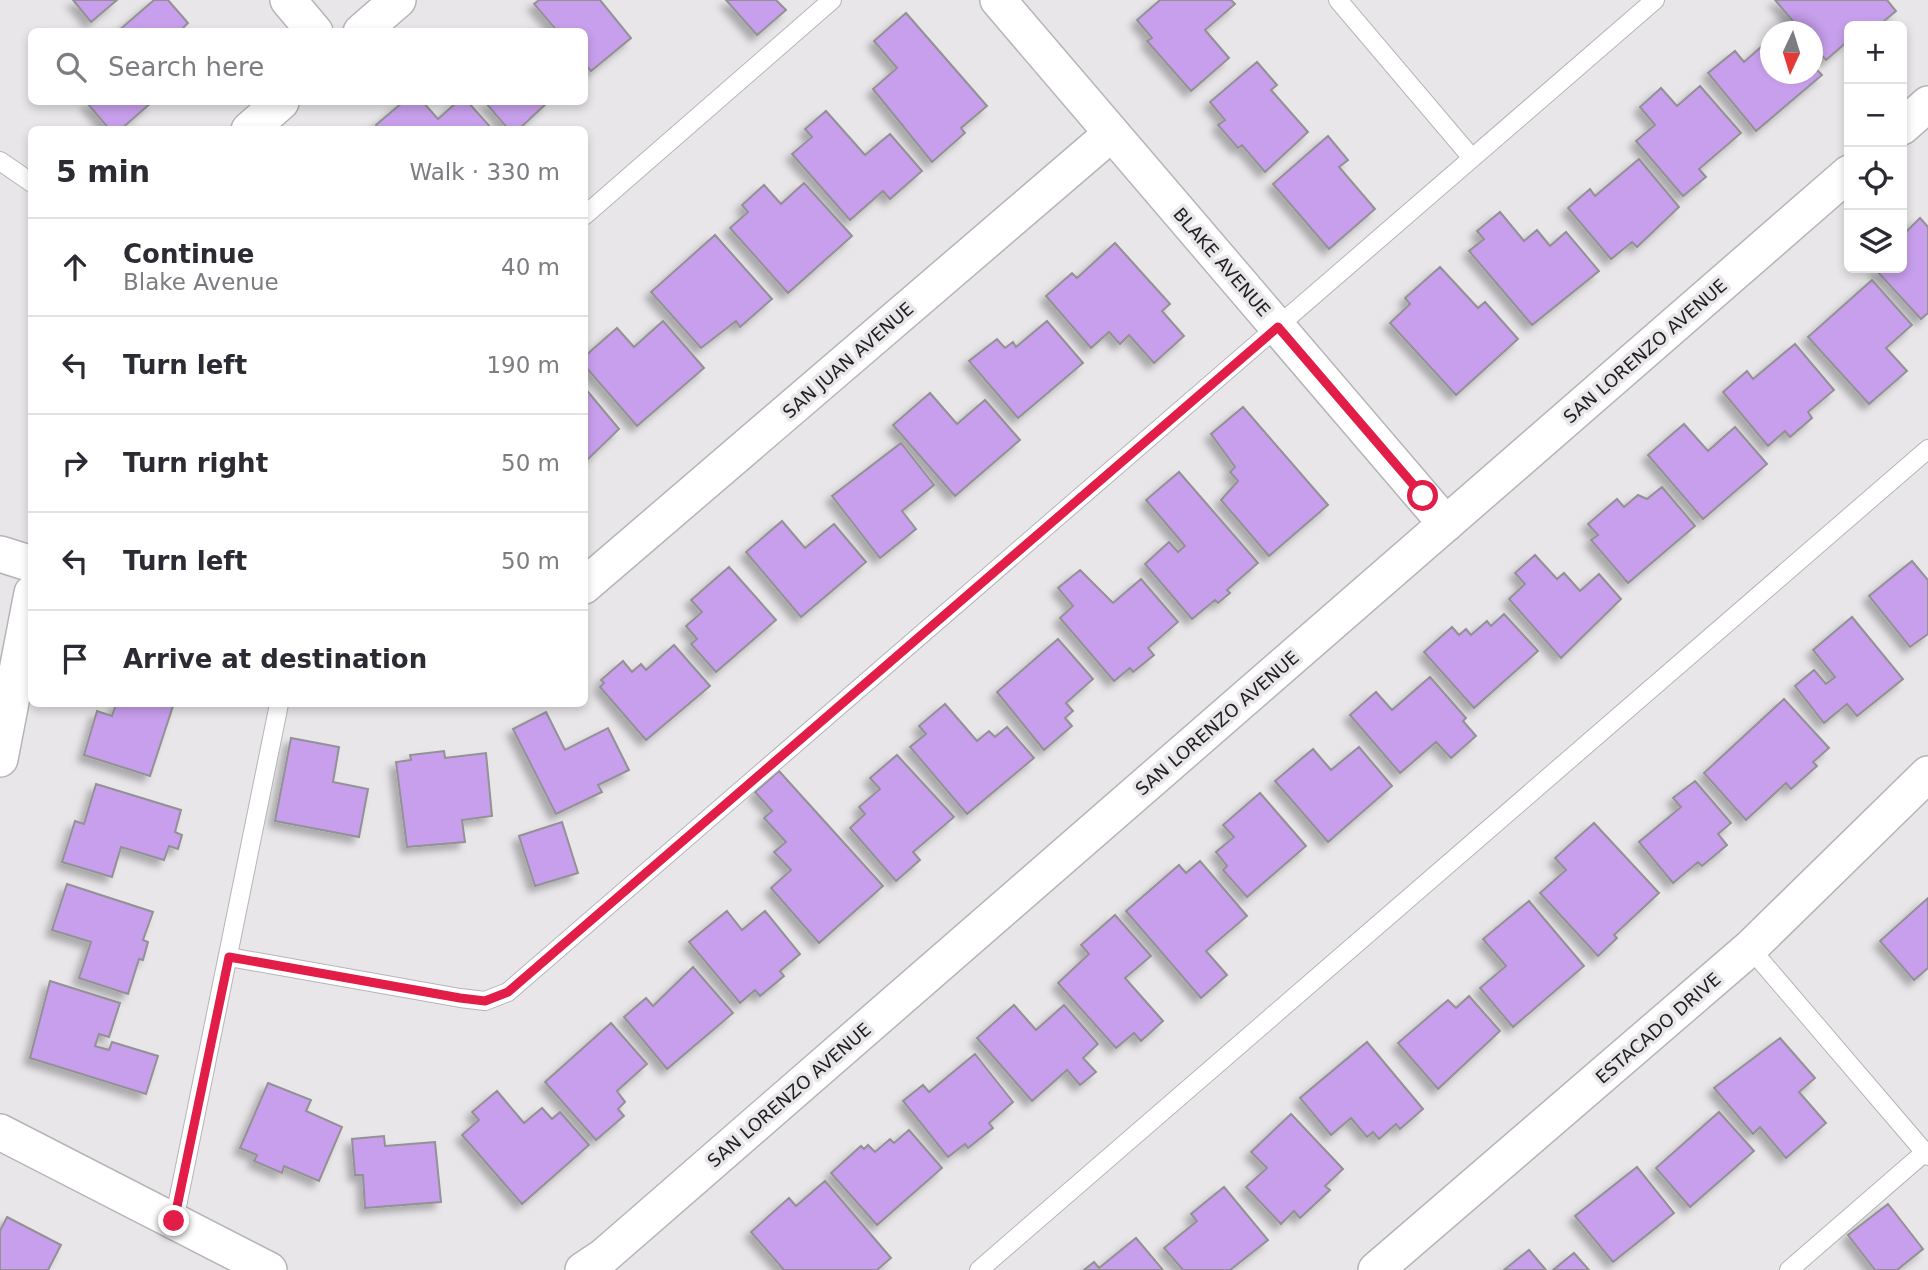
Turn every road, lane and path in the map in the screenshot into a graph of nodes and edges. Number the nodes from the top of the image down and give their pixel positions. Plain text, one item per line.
1 (288, 0) edge
2 (398, 0) edge
3 (832, 0) edge
4 (998, 0) edge
5 (1338, 0) edge
6 (1655, 0) edge
7 (312, 28) edge
8 (366, 28) edge
9 (1928, 104) edge
10 (278, 105) edge
11 (1907, 123) edge
12 (254, 126) edge
13 (1111, 134) junction
14 (1472, 158) junction
15 (0, 161) edge
16 (1844, 177) edge
17 (28, 180) edge
18 (588, 213) edge
19 (1278, 327) junction
20 (1928, 449) edge
21 (1446, 524) junction
22 (0, 554) edge
23 (28, 563) edge
24 (588, 583) edge
25 (28, 614) edge
26 (278, 707) edge
27 (0, 759) edge
28 (1928, 775) edge
29 (1750, 948) junction
30 (229, 957) junction
31 (0, 1132) edge
32 (1926, 1154) edge
33 (174, 1221) junction
34 (270, 1270) edge
35 (583, 1270) edge
36 (979, 1270) edge
37 (1377, 1270) edge
38 (1789, 1270) edge

1 - 7 street
2 - 8 street
3 - 18 lane
4 - 13 street, BLAKE AVENUE
5 - 14 lane
6 - 14 lane
9 - 11 street
10 - 12 street
13 - 19 street, BLAKE AVENUE
13 - 24 street, SAN JUAN AVENUE
14 - 19 lane
15 - 17 lane
16 - 21 street, SAN LORENZO AVENUE
19 - 21 street, BLAKE AVENUE
19 - 30 lane
20 - 36 lane
21 - 35 street, SAN LORENZO AVENUE
22 - 23 street
25 - 27 street
26 - 30 lane
28 - 29 street, ESTACADO DRIVE
29 - 32 lane
29 - 37 street, ESTACADO DRIVE
30 - 33 lane
31 - 33 street
32 - 38 lane
33 - 34 street

